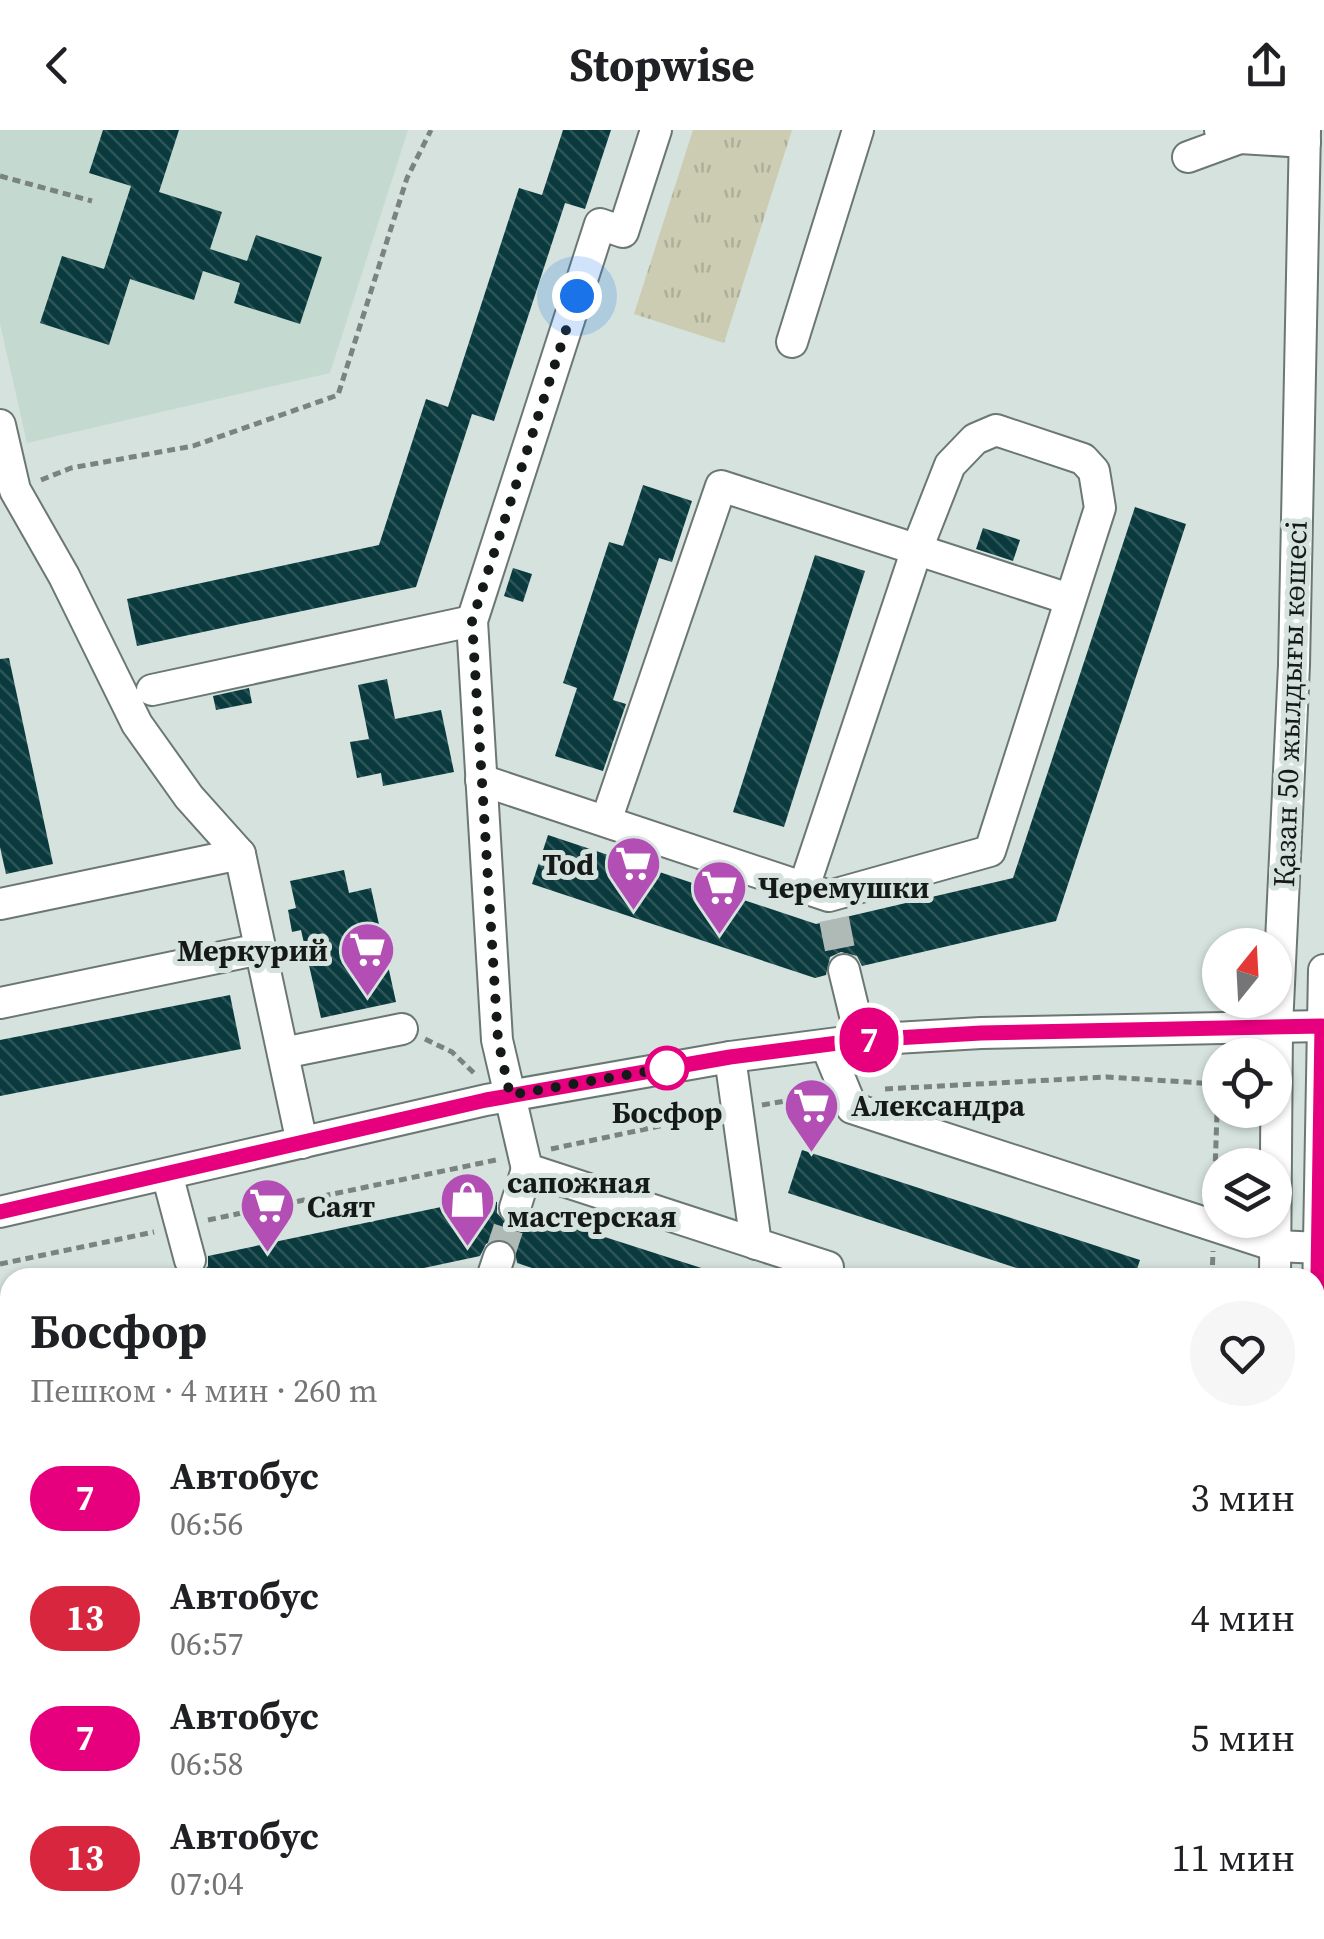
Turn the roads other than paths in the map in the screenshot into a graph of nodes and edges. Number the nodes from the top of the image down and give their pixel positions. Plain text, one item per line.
1 (656, 130) edge
2 (858, 130) edge
3 (1230, 134) edge
4 (1305, 136) edge
5 (1188, 157) dead end
6 (792, 342) dead end
7 (0, 425) edge
8 (917, 549) junction
9 (1069, 599) junction
10 (472, 621) junction
11 (1309, 665) edge
12 (152, 690) dead end
13 (481, 780) junction
14 (606, 821) junction
15 (240, 854) junction
16 (822, 900) junction
17 (0, 904) edge
18 (260, 948) junction
19 (844, 970) tunnel mouth
20 (1324, 970) edge
21 (0, 1003) edge
22 (1277, 1026) junction
23 (1323, 1026) edge
24 (402, 1029) road end
25 (861, 1040) junction
26 (826, 1045) junction
27 (283, 1054) junction
28 (730, 1057) junction
29 (498, 1098) junction
30 (302, 1143) junction
31 (526, 1162) junction
32 (167, 1174) junction
33 (515, 1208) tunnel mouth
34 (0, 1212) edge
35 (756, 1244) junction
36 (1276, 1246) junction
37 (1320, 1248) junction
38 (190, 1260) dead end
39 (828, 1268) edge
40 (1276, 1268) edge
41 (1320, 1268) edge

1 - 10 street
2 - 6 street
3 - 4 street
3 - 5 street
4 - 11 street, Қазан 50 жылдығы көшесі
7 - 15 street
8 - 9 street
8 - 9 street
8 - 14 street
8 - 16 street
9 - 16 street
10 - 12 street
10 - 13 street
11 - 22 street, Қазан 50 жылдығы көшесі
13 - 14 street
13 - 29 street
14 - 16 street
15 - 17 street
15 - 18 street
18 - 21 street
18 - 27 street
19 - 25 street
20 - 23 street
22 - 23 street
22 - 25 street
22 - 36 street, Қазан 50 жылдығы көшесі
23 - 37 street
24 - 27 street
25 - 26 street
26 - 28 street
26 - 36 street
27 - 30 street
28 - 29 street
28 - 35 street
29 - 30 street
29 - 31 street
30 - 32 street
31 - 33 street
31 - 35 street
32 - 34 street
32 - 38 street
35 - 39 street
36 - 37 street
36 - 40 street, Қазан 50 жылдығы көшесі
37 - 41 street

